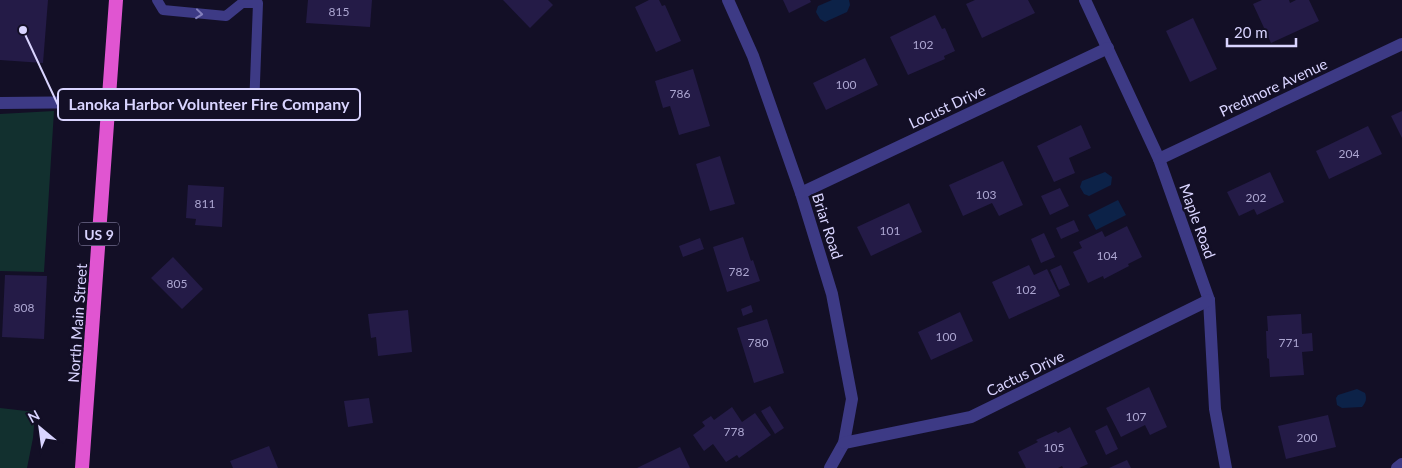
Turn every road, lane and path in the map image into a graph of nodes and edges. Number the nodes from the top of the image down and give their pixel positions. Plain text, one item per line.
1 (116, 0) edge
2 (157, 0) edge
3 (728, 0) edge
4 (1086, 0) edge
5 (258, 1) edge
6 (241, 2) edge
7 (1402, 44) edge
8 (1108, 48) junction
9 (109, 102) junction
10 (0, 103) edge
11 (254, 108) dead end
12 (1159, 159) junction
13 (801, 193) junction
14 (1209, 300) junction
15 (844, 444) junction
16 (1402, 464) edge
17 (82, 468) edge
18 (830, 468) edge
19 (1226, 468) edge
20 (1397, 468) edge

1 - 9 highway, North Main Street / US 9
2 -> 6 lane
3 - 13 street, Briar Road
4 - 8 street, Maple Road
5 - 6 lane
5 - 11 lane
7 - 12 street, Predmore Avenue
8 - 12 street, Maple Road
8 - 13 street, Locust Drive
9 - 10 street
9 - 17 highway, North Main Street / US 9
12 - 14 street, Maple Road
13 - 15 street, Briar Road
14 - 15 street, Cactus Drive
14 - 19 street, Maple Road
15 - 18 street, Briar Road
16 - 20 street

